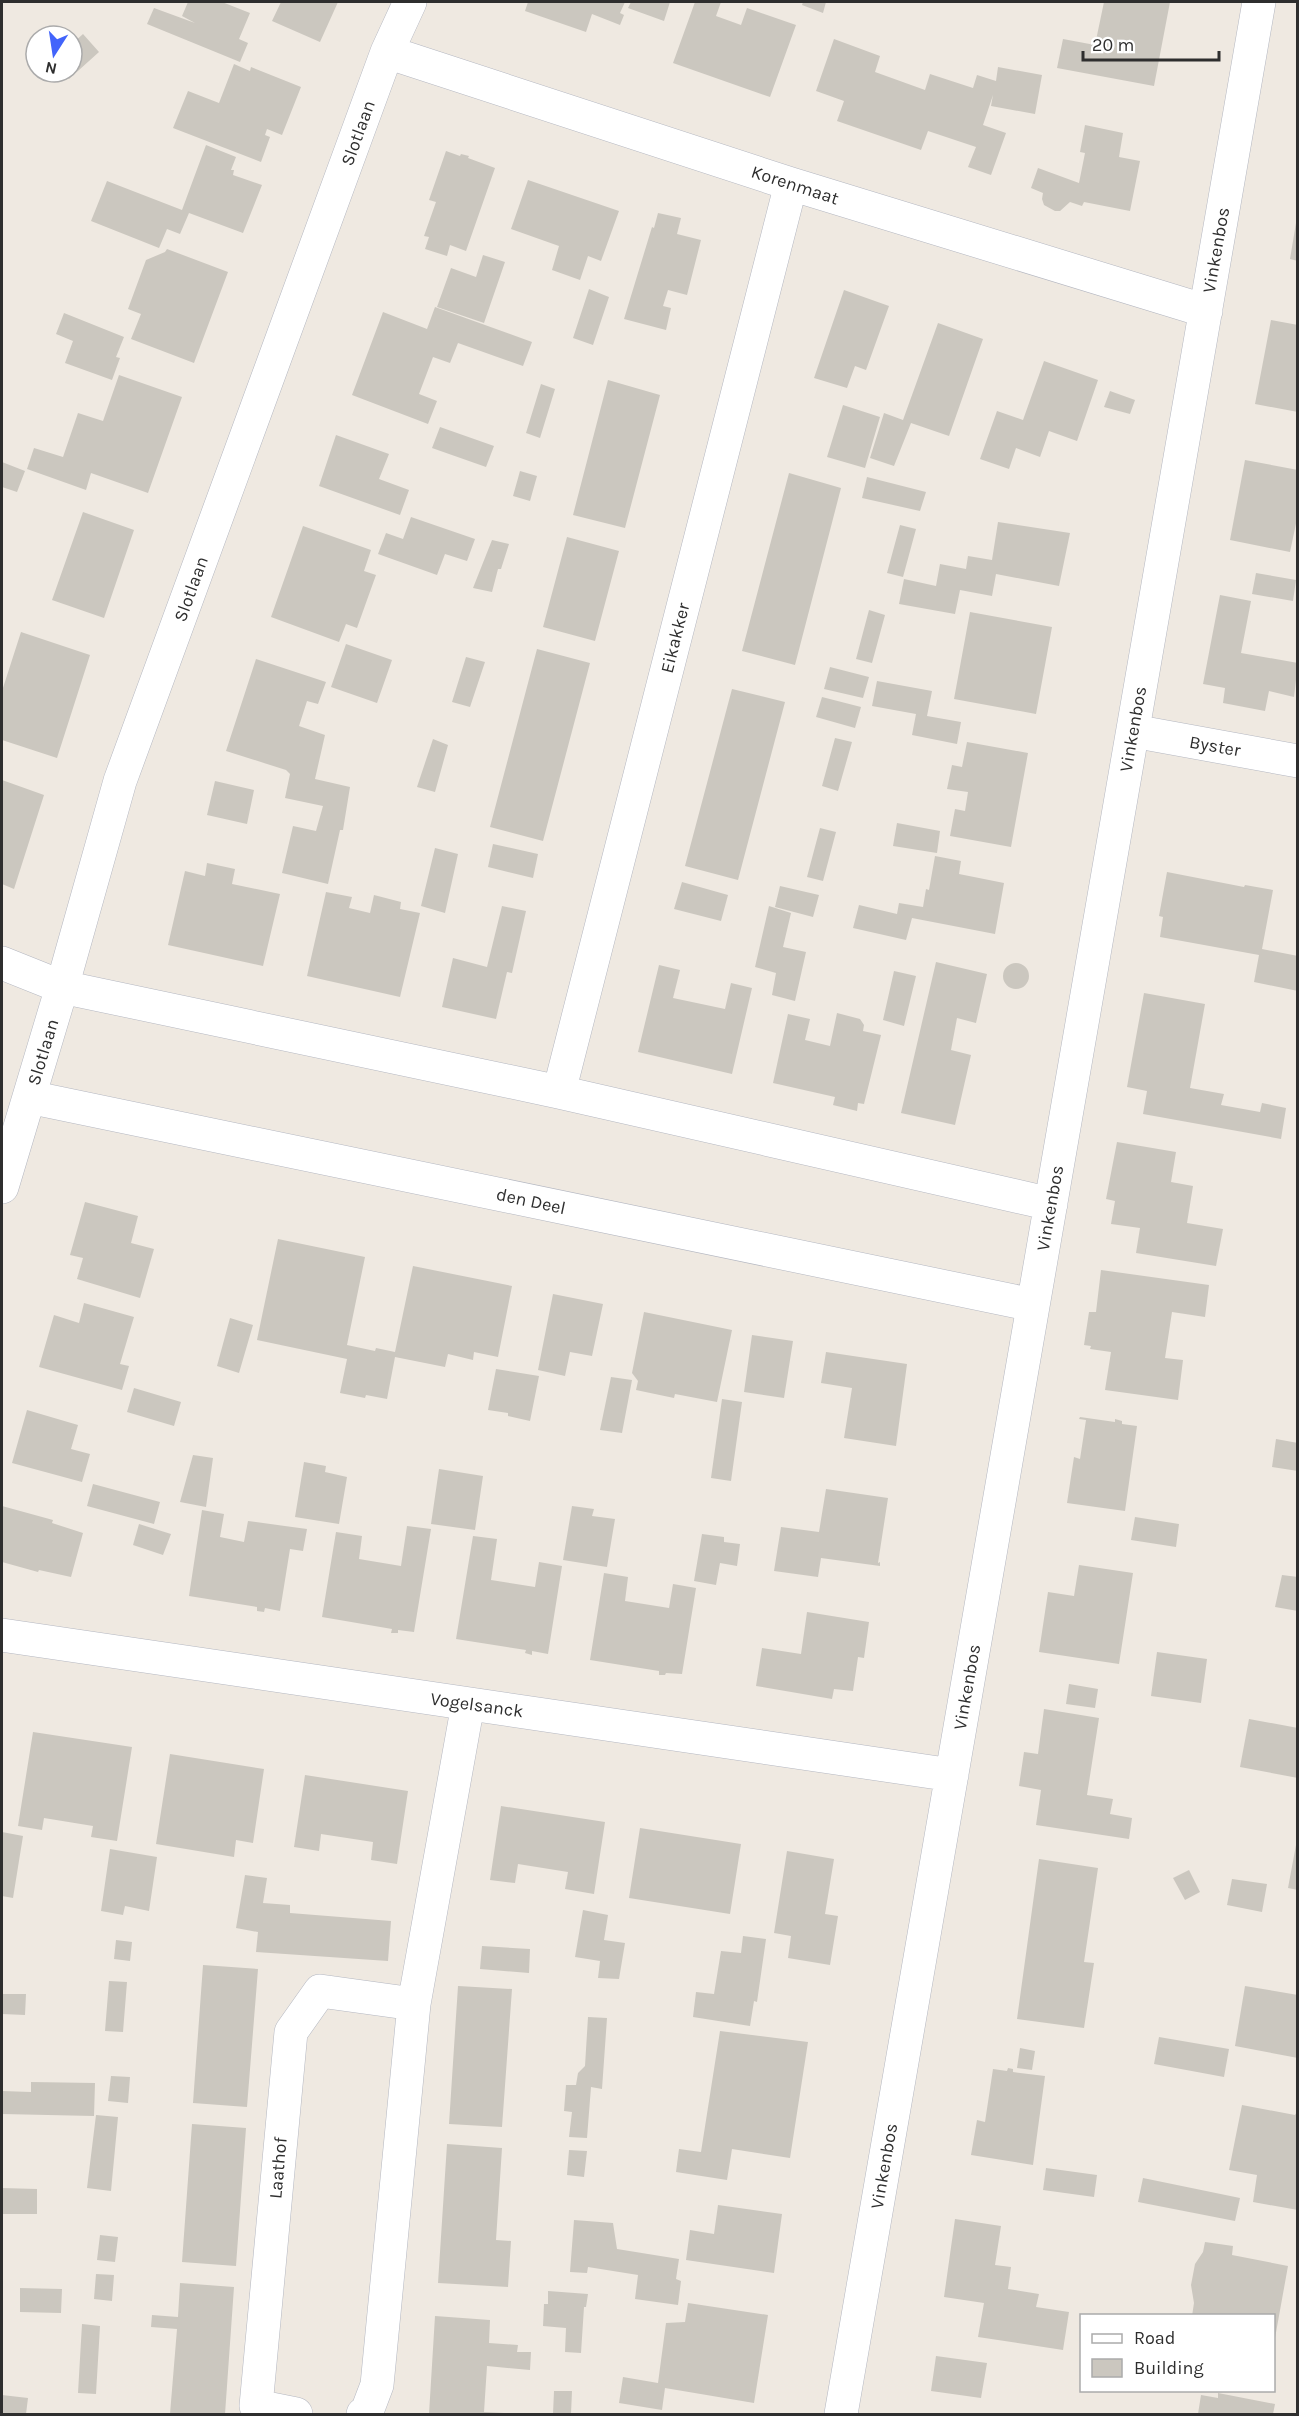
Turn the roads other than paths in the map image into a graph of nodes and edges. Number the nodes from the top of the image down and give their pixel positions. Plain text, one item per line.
1 (410, 2) edge
2 (1259, 2) edge
3 (387, 52) junction
4 (791, 184) junction
5 (1206, 310) junction
6 (1133, 731) junction
7 (1298, 761) edge
8 (2, 963) edge
9 (62, 987) junction
10 (559, 1092) junction
11 (29, 1096) junction
12 (2, 1187) edge
13 (1051, 1204) junction
14 (1033, 1305) junction
15 (2, 1635) edge
16 (468, 1704) junction
17 (952, 1774) junction
18 (414, 2004) junction
19 (255, 2410) edge
20 (297, 2415) edge
21 (363, 2415) edge
22 (841, 2415) edge

1 - 3 street, Slotlaan
2 - 5 street, Vinkenbos
3 - 4 street, Korenmaat
3 - 9 street, Slotlaan
4 - 5 street, Korenmaat
4 - 10 street, Eikakker
5 - 6 street, Vinkenbos
6 - 7 street, Byster
6 - 13 street, Vinkenbos
8 - 9 street
9 - 10 street
9 - 11 street, Slotlaan
10 - 13 street
11 - 12 street, Slotlaan
11 - 14 street, den Deel
13 - 14 street, Vinkenbos
14 - 17 street, Vinkenbos
15 - 16 street, Vogelsanck
16 - 17 street, Vogelsanck
16 - 18 street
17 - 22 street, Vinkenbos
18 - 19 street, Laathof
18 - 21 street
19 - 20 street, Laathof

